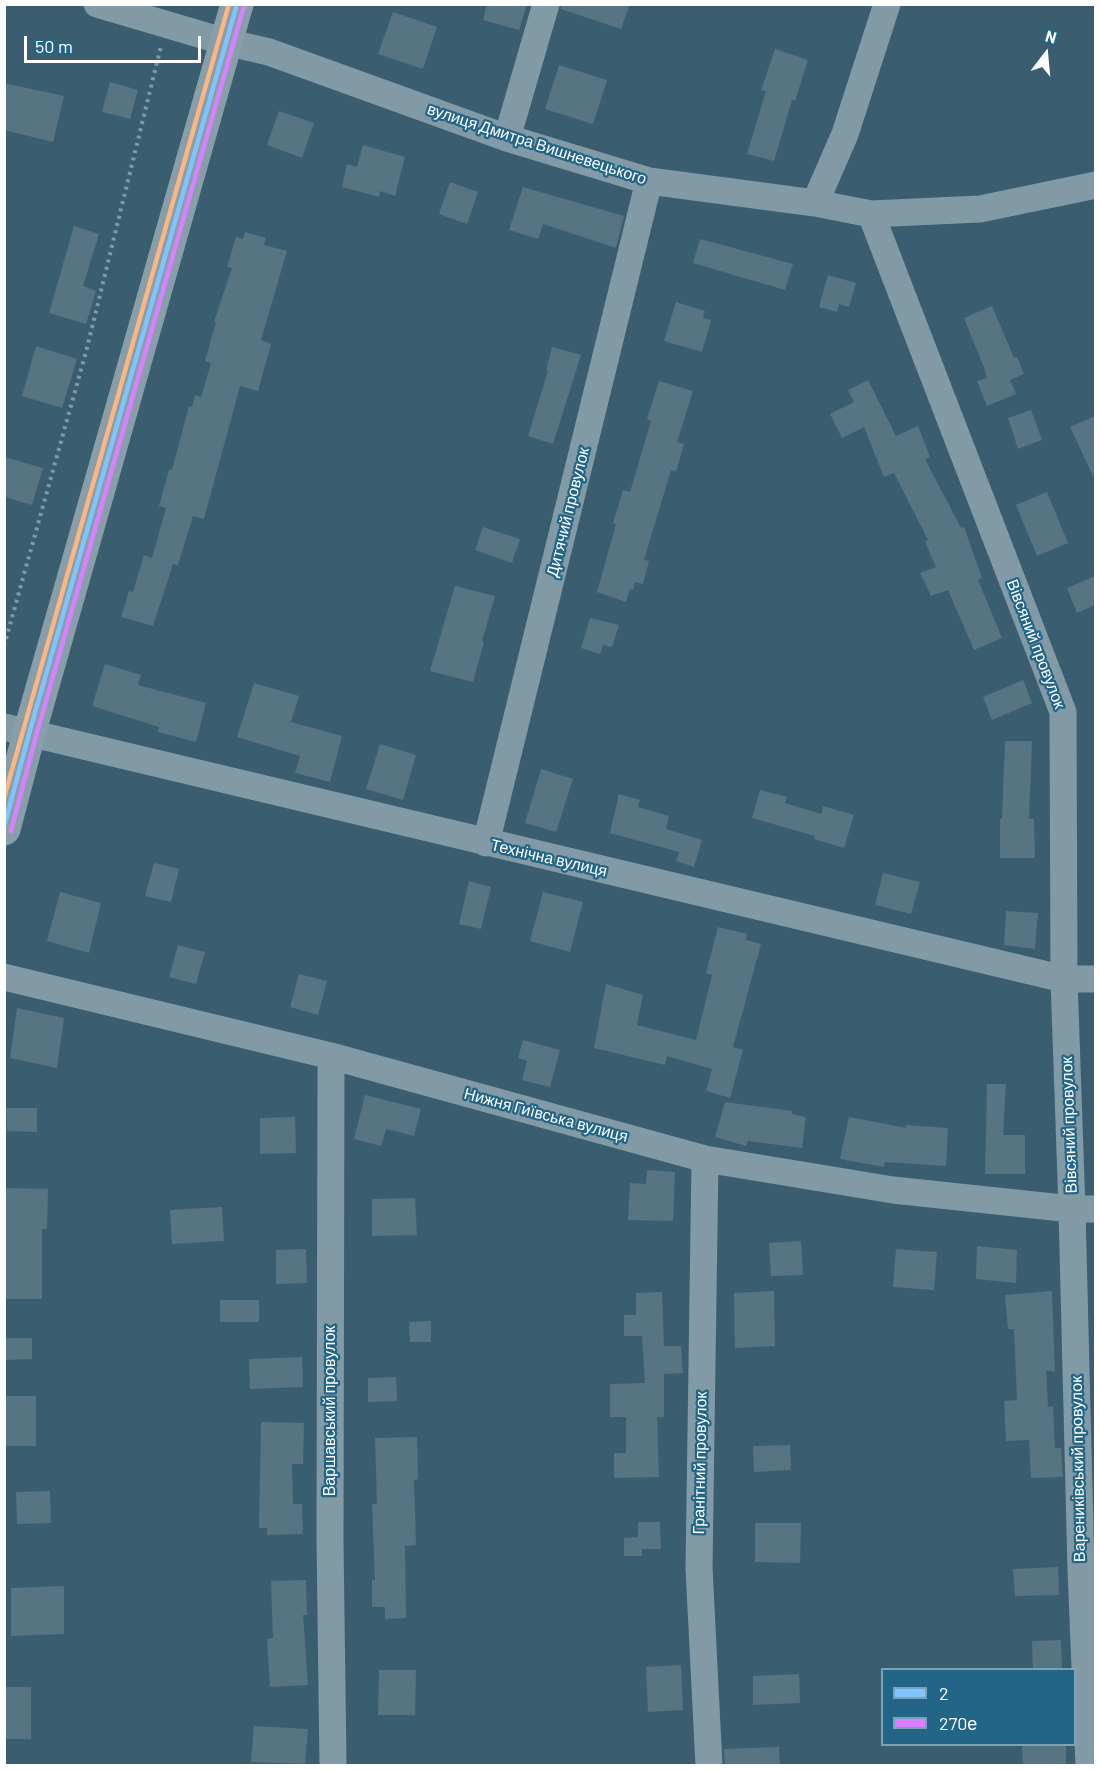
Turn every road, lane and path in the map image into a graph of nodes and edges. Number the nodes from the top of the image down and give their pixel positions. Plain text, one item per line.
1 (97, 4) edge
2 (237, 4) edge
3 (546, 4) edge
4 (887, 4) edge
5 (166, 24) junction
6 (226, 42) junction
7 (507, 138) junction
8 (649, 181) junction
9 (1095, 185) edge
10 (815, 203) junction
11 (871, 214) junction
12 (4, 646) edge
13 (16, 730) edge
14 (4, 829) edge
15 (486, 843) junction
16 (4, 976) edge
17 (1095, 978) edge
18 (1064, 979) junction
19 (331, 1056) junction
20 (705, 1159) junction
21 (1084, 1209) edge
22 (333, 1766) edge
23 (709, 1766) edge
24 (1089, 1766) edge

1 - 5 street, вулиця Дмитра Вишневецького
2 - 6 main road
3 - 7 street
4 - 10 street
5 - 6 street, вулиця Дмитра Вишневецького
5 - 12 path
6 - 7 street, вулиця Дмитра Вишневецького
6 - 13 main road
7 - 8 street, вулиця Дмитра Вишневецького
8 - 10 street, вулиця Дмитра Вишневецького
8 - 15 street, Дитячий провулок
9 - 11 street, вулиця Дмитра Вишневецького
10 - 11 street, вулиця Дмитра Вишневецького
11 - 18 street, Вівсяний провулок
13 - 14 main road
13 - 15 street, Технічна вулиця
15 - 18 street, Технічна вулиця
16 - 19 street, Нижня Гиївська вулиця
17 - 18 street, Технічна вулиця
18 - 21 street, Вівсяний провулок
19 - 20 street, Нижня Гиївська вулиця
19 - 22 street, Варшавський провулок
20 - 21 street, Нижня Гиївська вулиця
20 - 23 street, Гранітний провулок
21 - 24 street, Варениківський провулок

